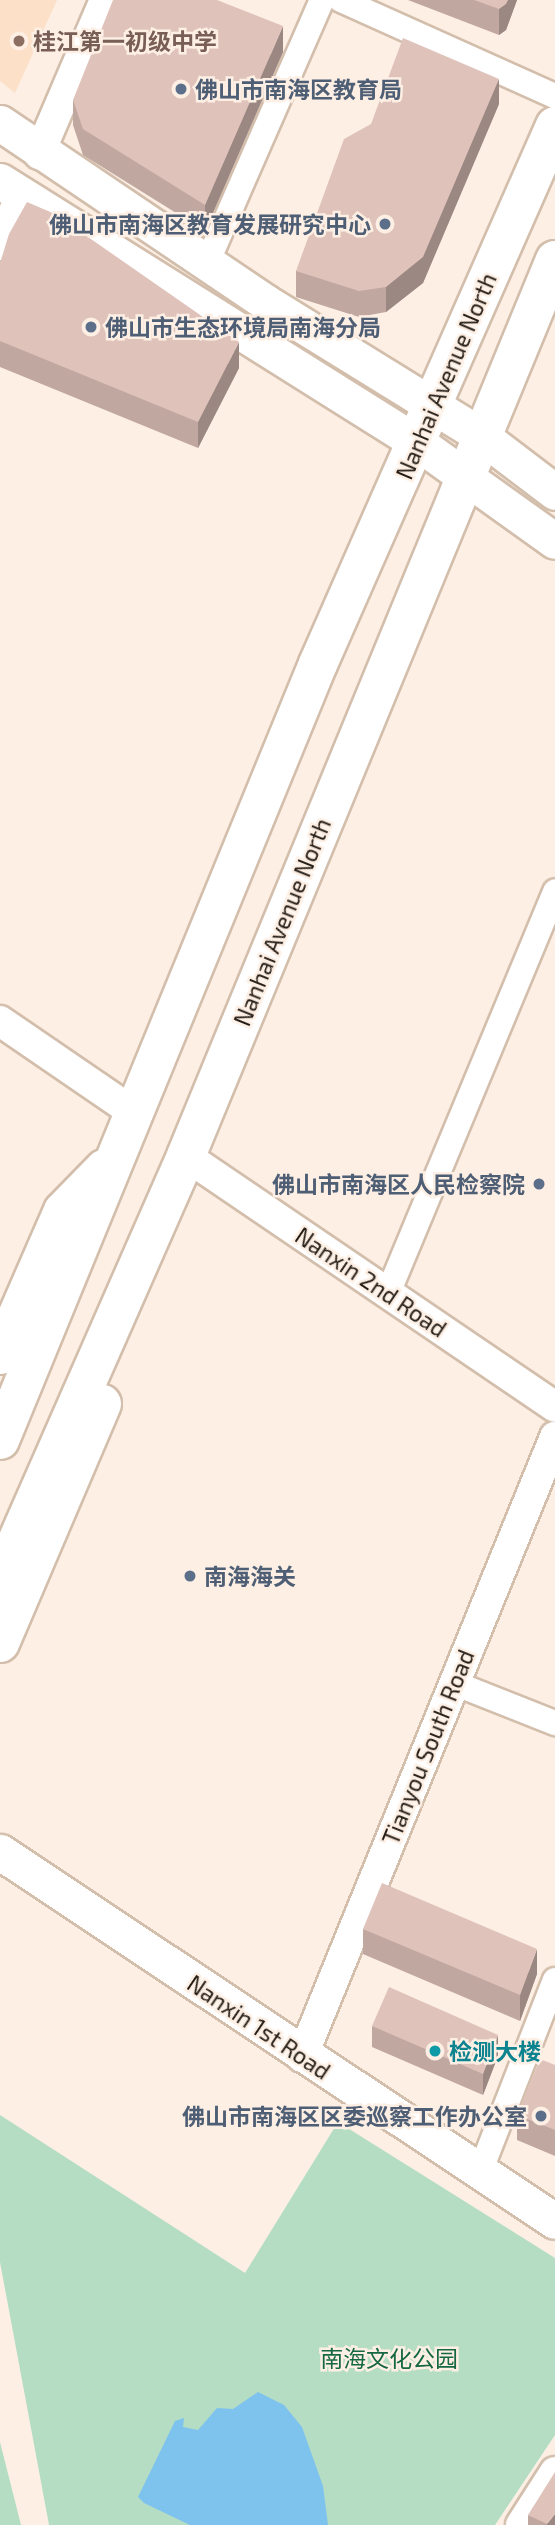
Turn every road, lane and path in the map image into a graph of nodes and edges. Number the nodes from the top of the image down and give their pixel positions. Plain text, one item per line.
1 (105, 0) edge
2 (322, 0) edge
3 (341, 0) edge
4 (555, 96) edge
5 (0, 123) edge
6 (555, 126) edge
7 (39, 153) junction
8 (10, 189) edge
9 (0, 245) edge
10 (555, 260) edge
11 (207, 263) junction
12 (433, 405) junction
13 (480, 435) junction
14 (418, 443) junction
15 (463, 473) junction
16 (555, 492) edge
17 (555, 541) edge
18 (555, 891) edge
19 (0, 1021) edge
20 (136, 1114) junction
21 (120, 1152) junction
22 (186, 1156) junction
23 (156, 1223) junction
24 (388, 1293) junction
25 (0, 1355) edge
26 (555, 1407) edge
27 (3, 1433) edge
28 (555, 1437) edge
29 (0, 1580) edge
30 (0, 1643) edge
31 (454, 1683) junction
32 (555, 1723) edge
33 (0, 1852) edge
34 (555, 1980) edge
35 (302, 2057) junction
36 (480, 2172) junction
37 (555, 2221) edge
38 (555, 2472) edge
39 (520, 2525) edge

1 - 7 street
2 - 11 street
3 - 4 street
5 - 7 main road
6 - 12 highway, Nanhai Avenue North
7 - 11 main road
8 - 9 street
8 - 14 main road
10 - 13 highway, Nanhai Avenue North
11 - 12 main road
12 - 13 main road
12 - 14 highway, Nanhai Avenue North
13 - 15 highway, Nanhai Avenue North
13 - 16 main road
14 - 15 main road
14 - 20 highway, Nanhai Avenue North
15 - 17 main road
15 - 22 highway, Nanhai Avenue North
18 - 24 street
19 - 20 street
20 - 21 highway, Nanhai Avenue North
21 - 25 highway
21 - 27 highway, Nanhai Avenue North
22 - 23 highway, Nanhai Avenue North
22 - 24 street, Nanxin 2nd Road
23 - 29 highway, Nanhai Avenue North
23 - 30 highway
24 - 26 street, Nanxin 2nd Road
28 - 31 street, Tianyou South Road
31 - 32 street
31 - 35 street, Tianyou South Road
33 - 35 main road, Nanxin 1st Road
34 - 36 street
35 - 36 main road, Nanxin 1st Road
36 - 37 main road, Nanxin 1st Road
38 - 39 street

